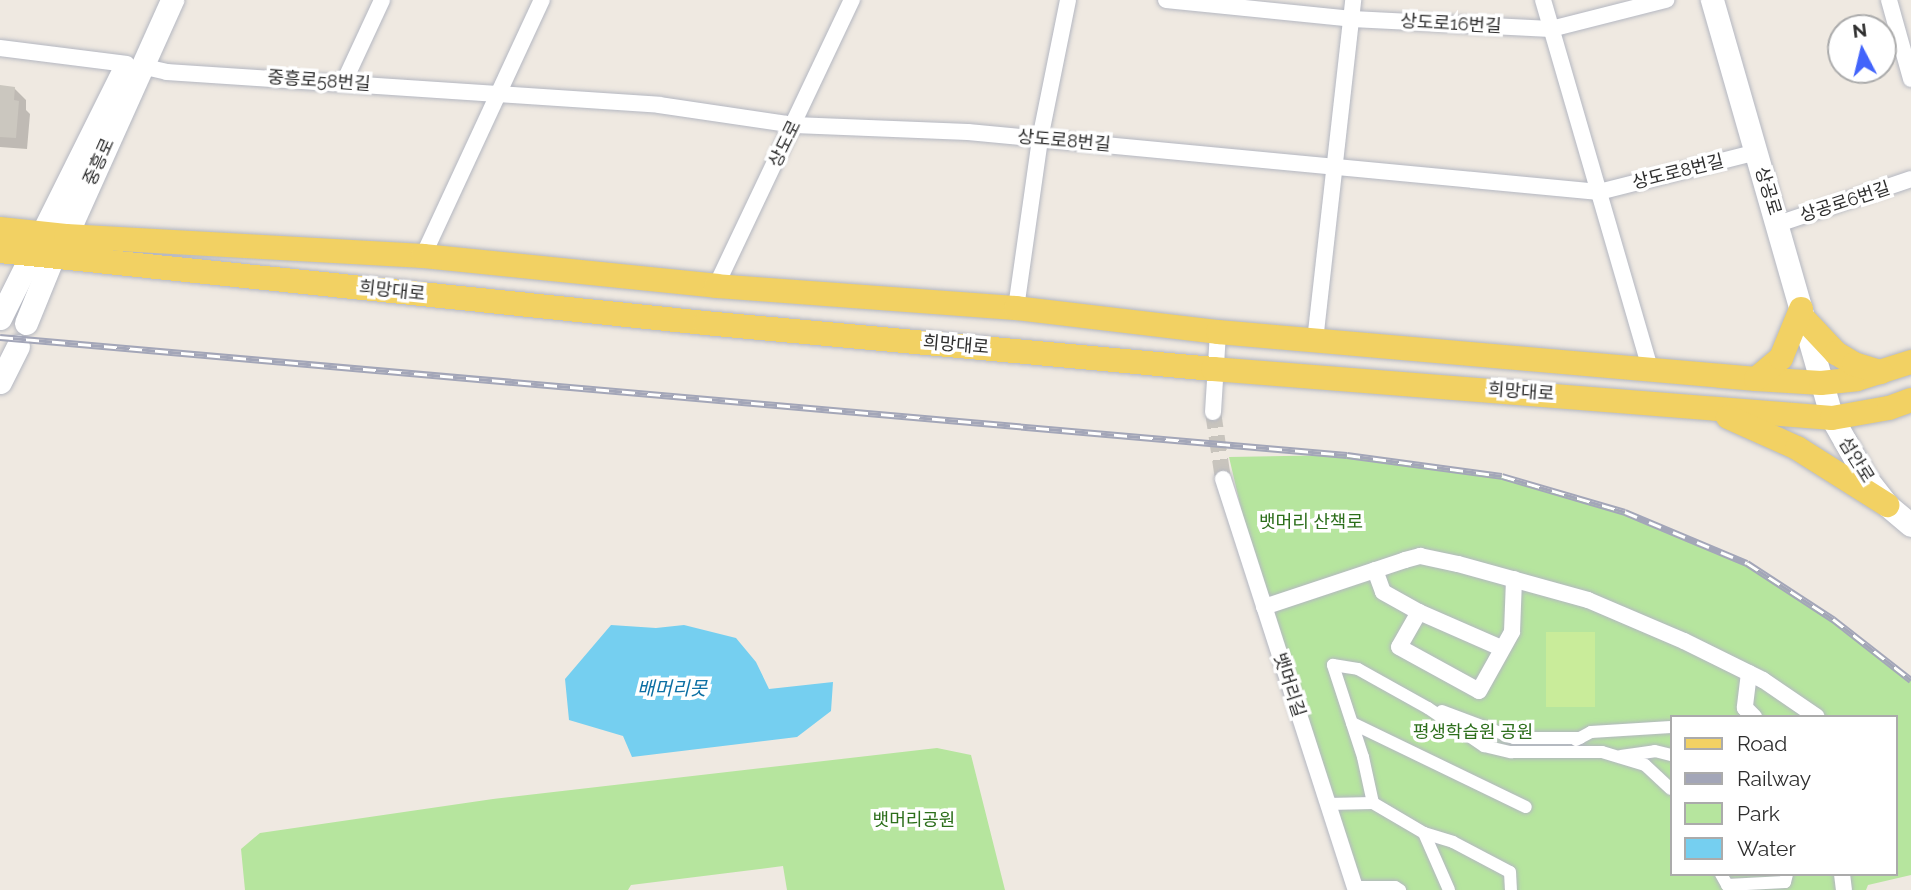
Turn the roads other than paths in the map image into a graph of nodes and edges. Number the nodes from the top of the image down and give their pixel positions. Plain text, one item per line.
1 (158, 0) edge
2 (172, 0) edge
3 (382, 0) edge
4 (542, 0) edge
5 (852, 0) edge
6 (1068, 0) edge
7 (1166, 0) edge
8 (1353, 0) edge
9 (1543, 0) edge
10 (1666, 0) edge
11 (1712, 0) edge
12 (1889, 0) edge
13 (1352, 19) junction
14 (1550, 29) junction
15 (0, 48) edge
16 (1908, 60) edge
17 (134, 65) junction
18 (1911, 79) edge
19 (344, 82) junction
20 (498, 93) junction
21 (794, 125) junction
22 (1040, 139) junction
23 (1757, 152) junction
24 (1333, 164) junction
25 (1911, 179) edge
26 (1599, 192) junction
27 (1778, 224) junction
28 (0, 229) edge
29 (41, 232) junction
30 (66, 236) junction
31 (0, 251) edge
32 (423, 256) junction
33 (41, 257) junction
34 (716, 286) junction
35 (1016, 308) junction
36 (1803, 314) junction
37 (0, 318) edge
38 (26, 324) dead end
39 (1218, 332) junction
40 (1315, 341) junction
41 (18, 346) dead end
42 (1911, 362) edge
43 (1213, 369) junction
44 (1651, 371) junction
45 (1882, 372) junction
46 (1756, 379) junction
47 (0, 382) edge
48 (1821, 383) junction
49 (1911, 400) edge
50 (1698, 406) junction
51 (1213, 412) tunnel mouth
52 (1832, 418) junction
53 (1223, 480) tunnel mouth
54 (1887, 505) junction
55 (1911, 525) edge
56 (1376, 570) junction
57 (1514, 579) junction
58 (1264, 607) junction
59 (1419, 612) junction
60 (1501, 648) junction
61 (1749, 673) junction
62 (1428, 708) junction
63 (1752, 715) edge
64 (1814, 715) edge
65 (1352, 723) junction
66 (1670, 727) edge
67 (1580, 738) junction
68 (1554, 752) junction
69 (1670, 755) edge
70 (1617, 756) junction
71 (1670, 788) edge
72 (1373, 803) junction
73 (1328, 804) junction
74 (1526, 807) dead end
75 (1424, 833) junction
76 (1722, 876) edge
77 (1786, 876) edge
78 (1356, 889) edge
79 (1400, 890) edge
80 (1449, 890) edge
81 (1510, 890) edge

1 - 17 main road, 중흥로
2 - 17 main road, 중흥로
3 - 19 street
4 - 20 street
5 - 21 street, 상도로
6 - 22 street
7 - 13 street, 상도로16번길
8 - 13 street
9 - 14 street
10 - 14 street, 상도로16번길
11 - 23 main road, 상공로
12 - 16 street
13 - 14 street, 상도로16번길
13 - 24 street
14 - 26 street
15 - 17 street, 중흥로58번길
16 - 18 street
17 - 19 street, 중흥로58번길
17 - 29 main road, 중흥로
17 - 30 main road, 중흥로
19 - 20 street, 중흥로58번길
20 - 21 street, 중흥로58번길
20 - 32 street
21 - 22 street, 상도로8번길
21 - 34 street, 상도로
22 - 24 street, 상도로8번길
22 - 35 street
23 - 26 street, 상도로8번길
23 - 27 main road, 상공로
24 - 26 street, 상도로8번길
24 - 40 street
25 - 27 street, 상공로6번길
26 - 44 street
27 - 36 main road, 상공로
28 - 29 main road, 희망대로
29 - 30 main road, 희망대로
29 - 33 main road, 중흥로
30 - 32 main road, 희망대로
30 - 33 main road, 중흥로
31 - 33 main road, 희망대로
32 - 34 main road, 희망대로
33 - 37 main road, 중흥로
33 - 38 main road, 중흥로
33 - 43 main road, 희망대로
34 - 35 main road, 희망대로
35 - 39 main road, 희망대로
36 - 45 main road
36 - 46 main road
36 - 48 main road, 상공로
39 - 40 main road, 희망대로
39 - 43 street
40 - 44 main road, 희망대로
41 - 47 main road
42 - 45 main road, 희망대로
43 - 50 main road, 희망대로
43 - 51 street
44 - 46 main road, 희망대로
45 - 48 main road, 희망대로
46 - 48 main road, 희망대로
48 - 52 main road, 섬안로
49 - 52 main road, 희망대로
50 - 52 main road, 희망대로
50 - 54 main road
52 - 54 main road, 섬안로
53 - 58 street, 뱃머리길
54 - 55 main road, 섬안로
56 - 57 street
56 - 58 street
56 - 59 street
57 - 60 street
57 - 61 street
58 - 73 street, 뱃머리길
59 - 60 street
59 - 60 street
61 - 63 street
61 - 64 street
62 - 65 street
62 - 67 street
62 - 68 street
65 - 72 street
65 - 74 street
66 - 67 street
67 - 68 street
68 - 70 street
69 - 70 street
70 - 71 street
72 - 73 street
72 - 75 street
73 - 78 street, 뱃머리길
75 - 80 street
75 - 81 street
76 - 77 street
78 - 79 street

